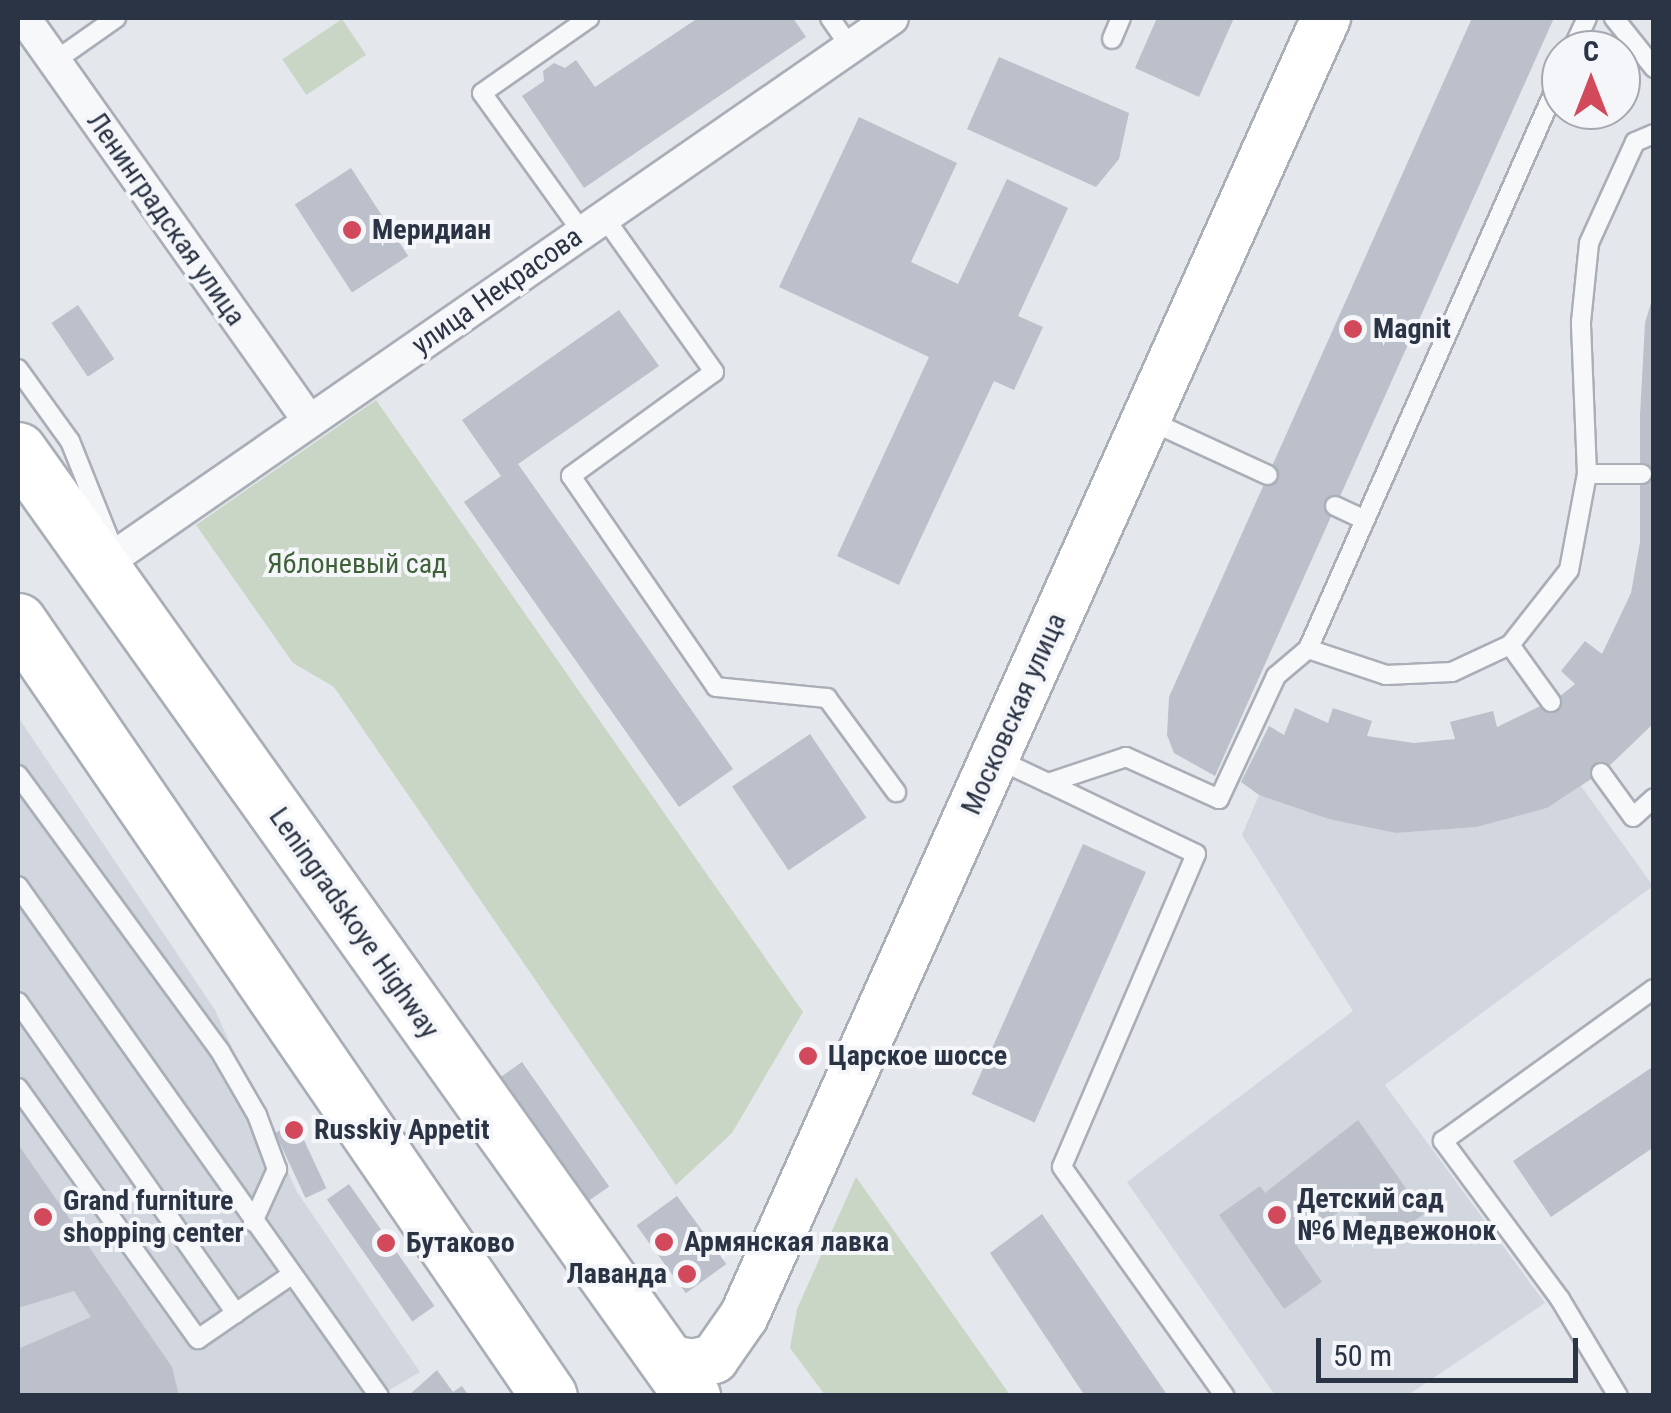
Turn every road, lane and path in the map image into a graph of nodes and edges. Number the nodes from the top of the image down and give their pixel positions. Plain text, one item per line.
1 (24, 18) edge
2 (116, 18) edge
3 (589, 18) edge
4 (830, 18) edge
5 (892, 18) edge
6 (1121, 18) edge
7 (1326, 18) edge
8 (1614, 18) edge
9 (1112, 38) dead end
10 (850, 47) junction
11 (55, 61) junction
12 (1654, 68) edge
13 (1541, 121) edge
14 (1654, 134) edge
15 (593, 225) junction
16 (18, 369) edge
17 (1146, 420) junction
18 (309, 421) junction
19 (18, 450) edge
20 (1587, 474) junction
21 (1642, 474) dead end
22 (1268, 475) dead end
23 (1336, 506) dead end
24 (1365, 520) junction
25 (109, 560) junction
26 (18, 622) edge
27 (1510, 645) junction
28 (1308, 650) junction
29 (1551, 702) dead end
30 (994, 758) junction
31 (1601, 773) dead end
32 (18, 775) edge
33 (1048, 783) junction
34 (896, 792) dead end
35 (1654, 798) edge
36 (18, 886) edge
37 (1654, 989) edge
38 (18, 1002) edge
39 (18, 1088) edge
40 (254, 1222) junction
41 (291, 1276) junction
42 (236, 1313) junction
43 (514, 1343) junction
44 (678, 1377) edge
45 (379, 1396) edge
46 (532, 1396) edge
47 (549, 1396) edge
48 (1225, 1396) edge
49 (1618, 1396) edge

1 - 11 street, Ленинградская улица
2 - 11 lane
3 - 15 lane
4 - 10 lane
5 - 10 street, улица Некрасова
6 - 9 lane
7 - 17 street, Московская улица
8 - 12 lane
10 - 15 street, улица Некрасова
11 - 18 street, Ленинградская улица
13 - 24 lane
14 - 20 lane
15 - 18 street, улица Некрасова
15 - 34 lane
16 - 25 lane
17 - 22 lane
17 - 30 street, Московская улица
18 - 25 street, улица Некрасова
19 - 25 highway, Leningradskoye Highway
20 - 21 lane
20 - 27 lane
23 - 24 lane
24 - 28 lane
25 - 44 highway, Leningradskoye Highway
26 - 43 highway
27 - 28 lane
27 - 29 lane
28 - 33 lane
30 - 33 lane
30 - 44 street, Московская улица
31 - 35 lane
32 - 40 lane
33 - 48 lane
36 - 40 lane
37 - 49 lane
38 - 42 lane
39 - 42 lane
40 - 41 lane
41 - 42 lane
41 - 45 lane
43 - 46 street
43 - 47 highway

